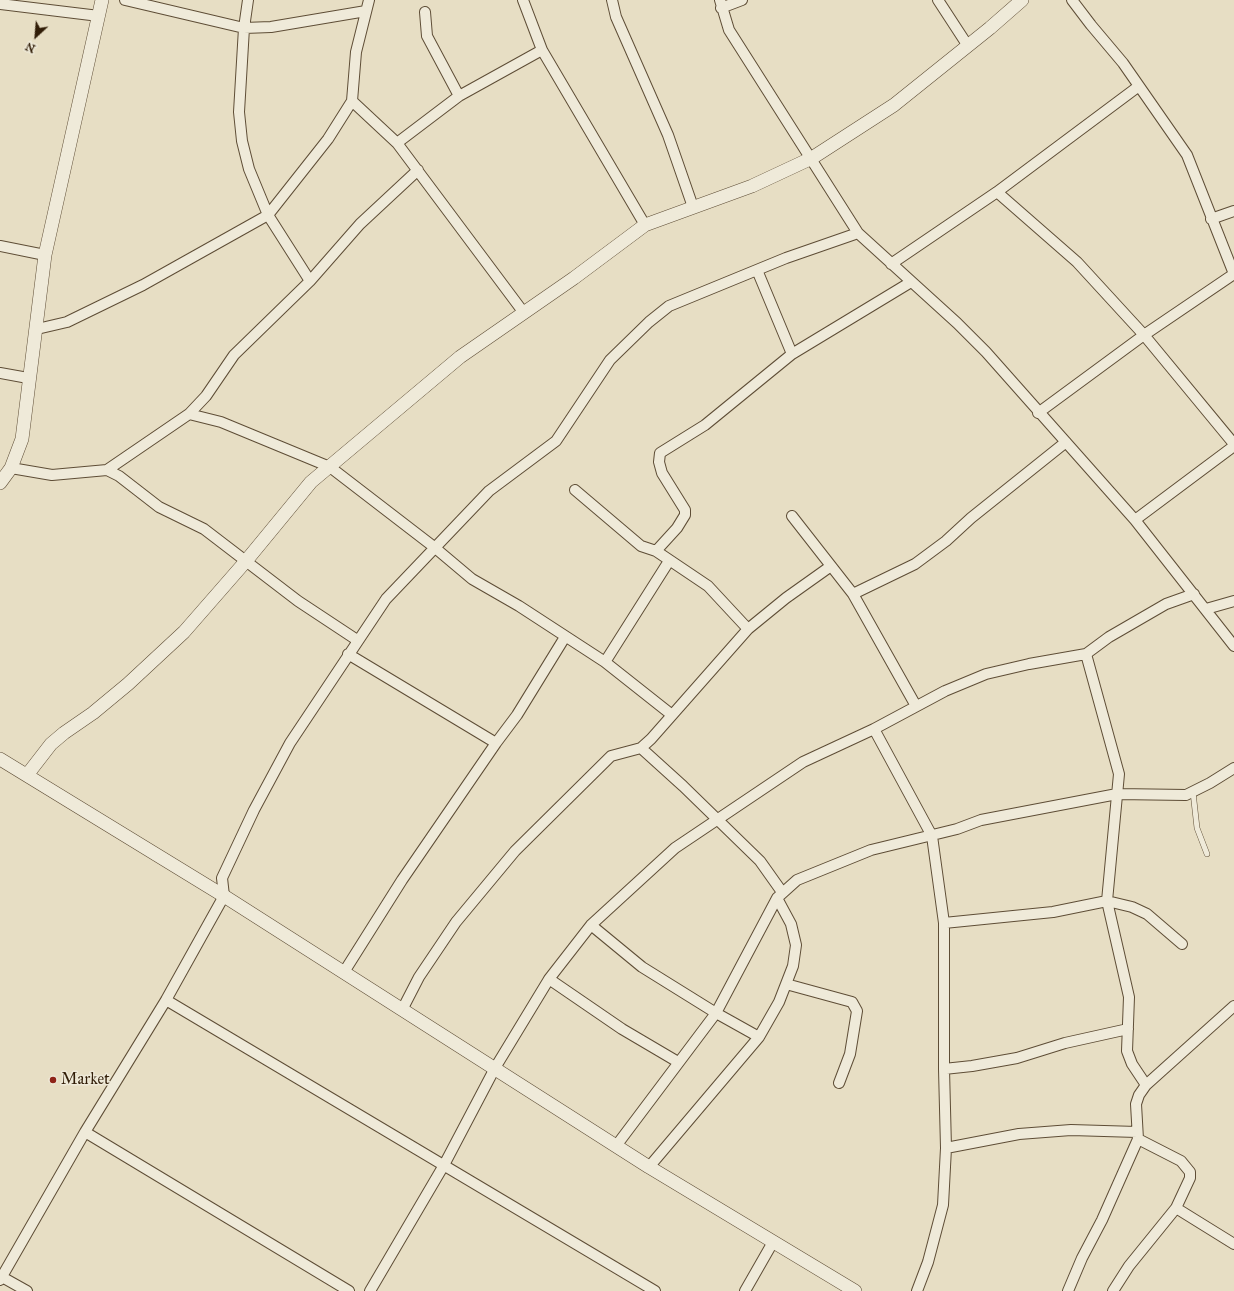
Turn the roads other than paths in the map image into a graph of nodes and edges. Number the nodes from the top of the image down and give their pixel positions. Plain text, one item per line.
1 (102, 0) edge
2 (125, 0) edge
3 (248, 0) edge
4 (369, 0) edge
5 (523, 0) edge
6 (612, 0) edge
7 (742, 0) edge
8 (938, 0) edge
9 (1022, 0) edge
10 (1072, 0) edge
11 (0, 4) edge
12 (720, 4) edge
13 (366, 11) junction
14 (425, 12) dead end
15 (99, 16) junction
16 (244, 28) junction
17 (968, 46) junction
18 (542, 50) junction
19 (1139, 86) junction
20 (459, 96) junction
21 (352, 101) junction
22 (397, 143) junction
23 (812, 158) junction
24 (418, 170) junction
25 (997, 192) junction
26 (693, 207) junction
27 (1234, 211) edge
28 (268, 215) junction
29 (1211, 219) junction
30 (645, 225) junction
31 (858, 233) junction
32 (0, 246) edge
33 (45, 255) junction
34 (891, 264) junction
35 (758, 270) junction
36 (1234, 274) edge
37 (310, 281) junction
38 (911, 282) junction
39 (524, 313) junction
40 (37, 329) junction
41 (1144, 335) junction
42 (792, 354) junction
43 (0, 373) edge
44 (28, 378) junction
45 (1038, 413) junction
46 (189, 414) junction
47 (1066, 442) junction
48 (1234, 445) edge
49 (330, 467) junction
50 (11, 468) junction
51 (107, 470) junction
52 (0, 484) edge
53 (575, 490) dead end
54 (792, 516) dead end
55 (1135, 520) junction
56 (434, 547) junction
57 (656, 551) junction
58 (246, 561) junction
59 (669, 561) junction
60 (831, 566) junction
61 (853, 594) junction
62 (1194, 594) junction
63 (1234, 601) edge
64 (1206, 609) junction
65 (748, 629) junction
66 (565, 637) junction
67 (357, 640) junction
68 (1234, 646) edge
69 (348, 654) junction
70 (1086, 654) junction
71 (605, 662) junction
72 (916, 706) junction
73 (672, 715) junction
74 (874, 729) junction
75 (496, 743) junction
76 (641, 748) junction
77 (0, 759) edge
78 (1234, 768) edge
79 (27, 775) junction
80 (1193, 792) junction
81 (1117, 794) junction
82 (718, 820) junction
83 (932, 836) junction
84 (1207, 854) dead end
85 (780, 895) junction
86 (224, 896) junction
87 (1107, 901) junction
88 (944, 923) junction
89 (591, 925) junction
90 (1182, 944) dead end
91 (344, 972) junction
92 (549, 979) junction
93 (786, 984) junction
94 (166, 1000) junction
95 (1234, 1006) edge
96 (402, 1010) junction
97 (716, 1013) junction
98 (1128, 1029) junction
99 (759, 1037) junction
100 (678, 1062) junction
101 (495, 1068) junction
102 (944, 1069) junction
103 (838, 1083) dead end
104 (1146, 1085) junction
105 (85, 1132) junction
106 (1138, 1135) junction
107 (616, 1146) junction
108 (946, 1148) junction
109 (444, 1165) junction
110 (649, 1167) junction
111 (1176, 1208) junction
112 (773, 1242) junction
113 (1234, 1244) edge
114 (1, 1278) edge
115 (27, 1291) edge
116 (349, 1291) edge
117 (370, 1291) edge
118 (655, 1291) edge
119 (745, 1291) edge
120 (855, 1291) edge
121 (917, 1291) edge
122 (1068, 1291) edge
123 (1113, 1291) edge

1 - 15 street
2 - 16 street
3 - 16 street
4 - 13 street
5 - 18 street
6 - 26 street
7 - 12 street
8 - 17 street
9 - 17 street
10 - 19 street
11 - 15 street
12 - 23 street
13 - 16 street
13 - 21 street
14 - 20 street
15 - 33 street
16 - 28 street
17 - 23 street
18 - 20 street
18 - 30 street
19 - 25 street
19 - 29 street
20 - 22 street
21 - 22 street
21 - 28 street
22 - 24 street
23 - 26 street
23 - 31 street
24 - 37 street
24 - 39 street
25 - 34 street
25 - 41 street
26 - 30 street
27 - 29 street
28 - 37 street
28 - 40 street
29 - 36 street
30 - 39 street
31 - 34 street
31 - 35 street
32 - 33 street
33 - 40 street
34 - 38 street
35 - 42 street
35 - 56 street
36 - 41 street
37 - 46 street
38 - 42 street
38 - 45 street
39 - 49 street
40 - 44 street
41 - 45 street
41 - 48 street
42 - 57 street
43 - 44 street
44 - 50 street
45 - 47 street
46 - 49 street
46 - 51 street
47 - 55 street
47 - 61 street
48 - 55 street
49 - 56 street
49 - 58 street
50 - 51 street
50 - 52 street
51 - 58 street
53 - 57 street
54 - 60 street
55 - 62 street
56 - 66 street
56 - 67 street
57 - 59 street
58 - 67 street
58 - 79 street
59 - 65 street
59 - 71 street
60 - 61 street
60 - 65 street
61 - 72 street
62 - 64 street
62 - 70 street
63 - 64 street
64 - 68 street
65 - 73 street
66 - 71 street
66 - 75 street
67 - 69 street
69 - 75 street
69 - 86 street
70 - 72 street
70 - 81 street
71 - 73 street
72 - 74 street
73 - 76 street
74 - 82 street
74 - 83 street
75 - 91 street
76 - 82 street
76 - 96 street
77 - 79 street
78 - 80 street
79 - 86 street
80 - 81 street
80 - 84 lane
81 - 83 street
81 - 87 street
82 - 85 street
82 - 89 street
83 - 85 street
83 - 88 street
85 - 93 street
85 - 97 street
86 - 91 street
86 - 94 street
87 - 88 street
87 - 90 street
87 - 98 street
88 - 102 street
89 - 92 street
89 - 97 street
91 - 96 street
92 - 100 street
92 - 101 street
93 - 99 street
93 - 103 street
94 - 105 street
94 - 109 street
95 - 104 street
96 - 101 street
97 - 99 street
97 - 100 street
98 - 102 street
98 - 104 street
99 - 110 street
100 - 107 street
101 - 107 street
101 - 109 street
102 - 108 street
104 - 106 street
105 - 114 street
105 - 116 street
106 - 108 street
106 - 111 street
106 - 122 street
107 - 110 street
108 - 121 street
109 - 117 street
109 - 118 street
110 - 112 street
111 - 113 street
111 - 123 street
112 - 119 street
112 - 120 street
114 - 115 street

